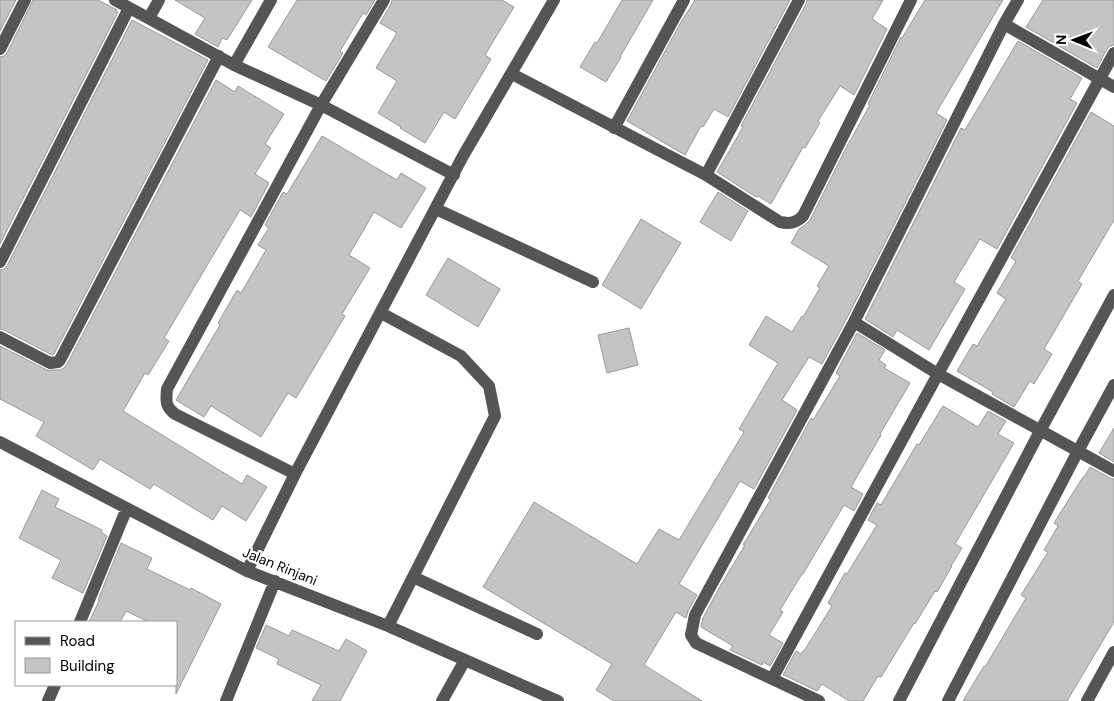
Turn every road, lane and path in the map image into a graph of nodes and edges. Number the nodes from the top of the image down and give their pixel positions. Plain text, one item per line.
1 (25, 0) edge
2 (115, 0) edge
3 (159, 0) edge
4 (271, 0) edge
5 (384, 0) edge
6 (554, 0) edge
7 (684, 0) edge
8 (799, 0) edge
9 (911, 0) edge
10 (1018, 0) edge
11 (129, 8) junction
12 (149, 18) junction
13 (1004, 24) junction
14 (0, 49) edge
15 (1114, 53) edge
16 (219, 56) junction
17 (234, 65) junction
18 (512, 74) junction
19 (1100, 79) junction
20 (1114, 87) edge
21 (321, 105) junction
22 (614, 128) junction
23 (454, 175) junction
24 (706, 175) junction
25 (436, 209) junction
26 (0, 262) edge
27 (593, 282) dead end
28 (1114, 295) edge
29 (381, 313) junction
30 (854, 322) junction
31 (0, 337) edge
32 (938, 374) junction
33 (1114, 385) edge
34 (1040, 431) junction
35 (0, 442) edge
36 (1078, 451) junction
37 (1114, 471) edge
38 (295, 474) junction
39 (127, 508) junction
40 (247, 571) junction
41 (413, 577) junction
42 (275, 581) junction
43 (80, 621) edge
44 (388, 626) junction
45 (537, 634) dead end
46 (1114, 652) edge
47 (465, 660) junction
48 (772, 679) junction
49 (55, 686) edge
50 (48, 701) edge
51 (226, 701) edge
52 (442, 701) edge
53 (558, 701) edge
54 (819, 701) edge
55 (899, 701) edge
56 (948, 701) edge
57 (1087, 701) edge

1 - 14 street
2 - 11 street
3 - 12 street
4 - 17 street
5 - 21 street
6 - 18 street
7 - 22 street
8 - 24 street
9 - 24 street
10 - 13 street
11 - 12 street
11 - 26 street
12 - 16 street
13 - 19 street
13 - 30 street
15 - 19 street
16 - 17 street
16 - 31 street
17 - 21 street
18 - 22 street
18 - 23 street
19 - 20 street
19 - 32 street
21 - 23 street
21 - 38 street
22 - 24 street
23 - 25 street
25 - 27 street
25 - 29 street
28 - 34 street
29 - 38 street
29 - 41 street
30 - 32 street
30 - 48 street
32 - 34 street
32 - 48 street
33 - 36 street
34 - 36 street
34 - 55 street
35 - 39 street, Jalan Rinjani
36 - 37 street
36 - 56 street
38 - 40 street
39 - 40 street, Jalan Rinjani
39 - 43 street
40 - 42 street, Jalan Rinjani
41 - 44 street
41 - 45 street
42 - 44 street, Jalan Rinjani
42 - 51 street
44 - 47 street, Jalan Rinjani
46 - 57 street
47 - 52 street
47 - 53 street, Jalan Rinjani
48 - 54 street
49 - 50 street

